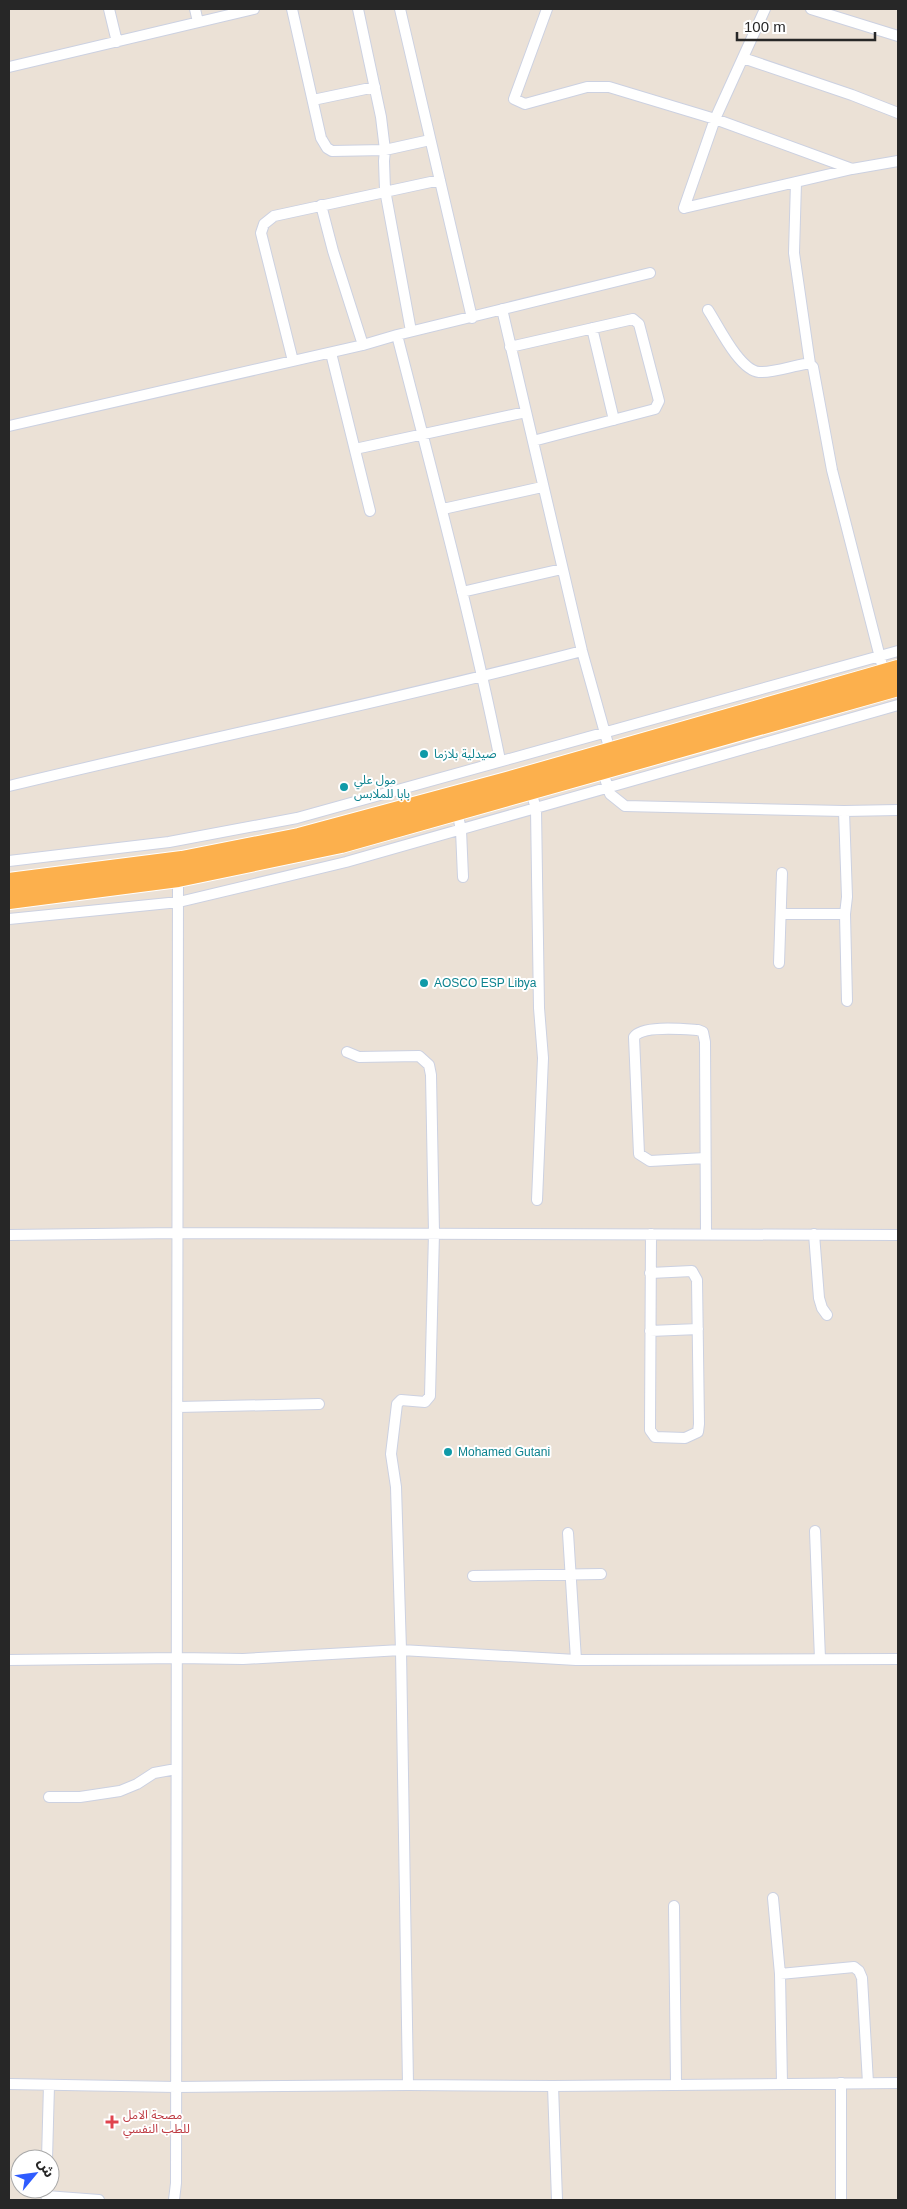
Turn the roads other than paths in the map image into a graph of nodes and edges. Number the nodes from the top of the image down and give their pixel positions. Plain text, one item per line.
1 (109, 9) edge
2 (195, 9) edge
3 (254, 9) edge
4 (292, 9) edge
5 (358, 9) edge
6 (400, 9) edge
7 (547, 9) edge
8 (765, 9) edge
9 (811, 9) edge
10 (198, 22) junction
11 (898, 36) edge
12 (116, 42) junction
13 (743, 58) junction
14 (9, 68) edge
15 (375, 87) junction
16 (313, 100) junction
17 (898, 112) edge
18 (715, 119) junction
19 (430, 140) junction
20 (386, 150) junction
21 (898, 161) edge
22 (852, 169) junction
23 (440, 180) junction
24 (796, 182) junction
25 (385, 190) junction
26 (321, 205) junction
27 (650, 273) dead end
28 (502, 309) junction
29 (708, 310) dead end
30 (472, 318) junction
31 (592, 328) junction
32 (411, 332) junction
33 (397, 335) junction
34 (363, 345) junction
35 (510, 347) junction
36 (331, 352) junction
37 (293, 361) junction
38 (810, 364) junction
39 (526, 412) junction
40 (614, 420) junction
41 (9, 426) edge
42 (423, 435) junction
43 (533, 441) junction
44 (355, 449) junction
45 (542, 487) junction
46 (443, 509) junction
47 (370, 511) dead end
48 (562, 569) junction
49 (462, 592) junction
50 (582, 650) junction
51 (898, 651) edge
52 (879, 656) junction
53 (891, 671) edge
54 (483, 676) junction
55 (898, 687) edge
56 (898, 705) edge
57 (605, 731) junction
58 (610, 751) junction
59 (500, 760) junction
60 (604, 772) junction
61 (455, 773) junction
62 (9, 786) edge
63 (607, 789) junction
64 (531, 791) junction
65 (459, 793) junction
66 (536, 809) junction
67 (898, 810) edge
68 (458, 811) junction
69 (844, 811) junction
70 (393, 830) junction
71 (461, 830) junction
72 (341, 844) junction
73 (397, 848) junction
74 (9, 861) edge
75 (346, 862) junction
76 (782, 873) dead end
77 (463, 876) dead end
78 (178, 878) junction
79 (9, 882) edge
80 (9, 900) edge
81 (179, 902) junction
82 (782, 914) junction
83 (845, 914) junction
84 (9, 919) edge
85 (779, 963) dead end
86 (847, 1001) dead end
87 (347, 1052) dead end
88 (706, 1158) junction
89 (537, 1200) dead end
90 (178, 1233) junction
91 (434, 1233) junction
92 (651, 1234) junction
93 (706, 1234) junction
94 (814, 1234) junction
95 (9, 1235) edge
96 (898, 1235) edge
97 (650, 1273) junction
98 (827, 1315) dead end
99 (698, 1329) junction
100 (650, 1331) junction
101 (319, 1404) dead end
102 (178, 1407) junction
103 (815, 1531) dead end
104 (568, 1533) dead end
105 (601, 1574) dead end
106 (570, 1575) junction
107 (473, 1576) dead end
108 (401, 1650) junction
109 (178, 1658) junction
110 (820, 1659) junction
111 (898, 1659) edge
112 (9, 1660) edge
113 (576, 1660) junction
114 (176, 1768) junction
115 (49, 1797) dead end
116 (772, 1898) dead end
117 (674, 1906) dead end
118 (780, 1974) junction
119 (782, 2083) junction
120 (841, 2083) junction
121 (868, 2083) junction
122 (898, 2083) edge
123 (9, 2084) edge
124 (408, 2084) junction
125 (676, 2084) junction
126 (49, 2085) junction
127 (176, 2086) junction
128 (553, 2086) junction
129 (47, 2149) edge
130 (60, 2196) edge
131 (99, 2200) edge
132 (174, 2200) edge
133 (557, 2200) edge
134 (841, 2200) edge

1 - 12 street
2 - 10 street
3 - 10 street
4 - 16 street
5 - 15 street
6 - 19 street
7 - 18 street
8 - 13 street
9 - 11 street
10 - 12 street
12 - 14 street
13 - 17 street
13 - 18 street
15 - 16 street
15 - 20 street
16 - 20 street
18 - 22 street
18 - 24 street
19 - 20 street
19 - 23 street
20 - 25 street
21 - 22 street
22 - 24 street
23 - 25 street
23 - 30 street
24 - 38 street
25 - 26 street
25 - 32 street
26 - 34 street
26 - 37 street
27 - 28 street
28 - 30 street
28 - 35 street
29 - 38 street
30 - 32 street
31 - 35 street
31 - 40 street
31 - 40 street
32 - 33 street
33 - 34 street
33 - 42 street
34 - 36 street
35 - 39 street
36 - 37 street
36 - 44 street
37 - 41 street
38 - 52 street
39 - 42 street
39 - 43 street
40 - 43 street
42 - 44 street
42 - 46 street
43 - 45 street
44 - 47 street
45 - 46 street
45 - 48 street
46 - 49 street
48 - 49 street
48 - 50 street
49 - 54 street
50 - 54 street
50 - 57 street
51 - 52 street
52 - 53 street
52 - 57 street
53 - 58 highway
54 - 59 street
54 - 62 street
55 - 60 highway
56 - 63 street
57 - 58 street
57 - 59 street
58 - 65 highway
59 - 61 street
60 - 63 street
60 - 64 highway
61 - 65 street
61 - 74 street
63 - 66 street
63 - 69 street
64 - 66 street
64 - 68 highway
65 - 79 highway
66 - 71 street
66 - 89 street
67 - 69 street
68 - 70 highway
68 - 71 street
69 - 83 street
70 - 72 highway
70 - 73 street
71 - 73 street
71 - 77 street
72 - 75 street
72 - 78 highway
73 - 75 street
75 - 81 street
76 - 82 street
78 - 80 highway
78 - 81 street
81 - 84 street
81 - 90 street
82 - 83 street
82 - 85 street
83 - 86 street
87 - 91 street
88 - 88 street
88 - 93 street
90 - 91 street
90 - 95 street
90 - 102 street
91 - 92 street
91 - 108 street
92 - 93 street
92 - 97 street
93 - 94 street
94 - 96 street
94 - 98 street
97 - 99 street
97 - 100 street
99 - 100 street
99 - 100 street
101 - 102 street
102 - 109 street
103 - 110 street
104 - 106 street
105 - 106 street
106 - 107 street
106 - 113 street
108 - 109 street
108 - 113 street
108 - 124 street
109 - 112 street
109 - 114 street
110 - 111 street
110 - 113 street
114 - 115 street
114 - 127 street
116 - 118 street
117 - 125 street
118 - 119 street
118 - 121 street
119 - 120 street
119 - 125 street
120 - 121 street
120 - 134 street
121 - 122 street
123 - 126 street
124 - 127 street
124 - 128 street
125 - 128 street
126 - 127 street
126 - 129 street
127 - 132 street
128 - 133 street
130 - 131 street

